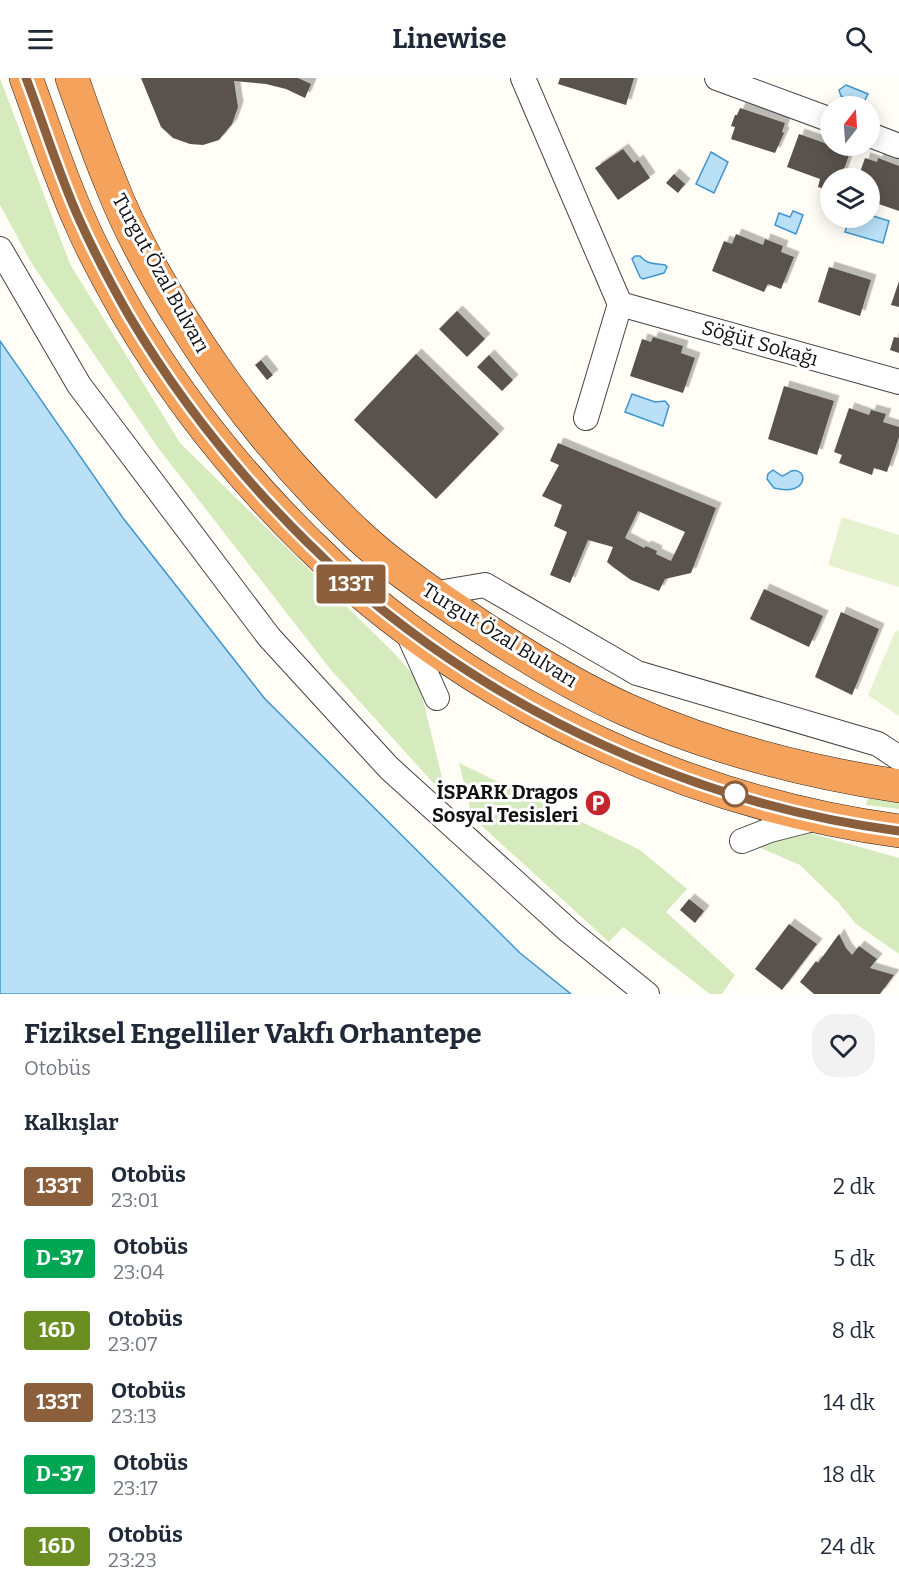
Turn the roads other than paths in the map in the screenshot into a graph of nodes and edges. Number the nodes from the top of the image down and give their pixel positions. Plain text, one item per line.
1 (26, 78) edge
2 (72, 78) edge
3 (523, 78) edge
4 (717, 78) edge
5 (820, 116) edge
6 (880, 139) edge
7 (899, 146) edge
8 (0, 249) edge
9 (620, 304) junction
10 (899, 382) edge
11 (586, 418) dead end
12 (432, 594) junction
13 (406, 628) junction
14 (437, 698) dead end
15 (899, 758) edge
16 (899, 786) edge
17 (819, 817) junction
18 (899, 831) edge
19 (742, 842) dead end
20 (647, 994) edge

1 - 13 highway
2 - 12 highway, Turgut Özal Bulvarı
3 - 9 street
4 - 5 street
6 - 7 street
8 - 20 street
9 - 10 street, Söğüt Sokağı
9 - 11 street
12 - 15 street
12 - 16 highway, Turgut Özal Bulvarı
13 - 14 street
13 - 17 highway
17 - 18 highway
17 - 19 street

